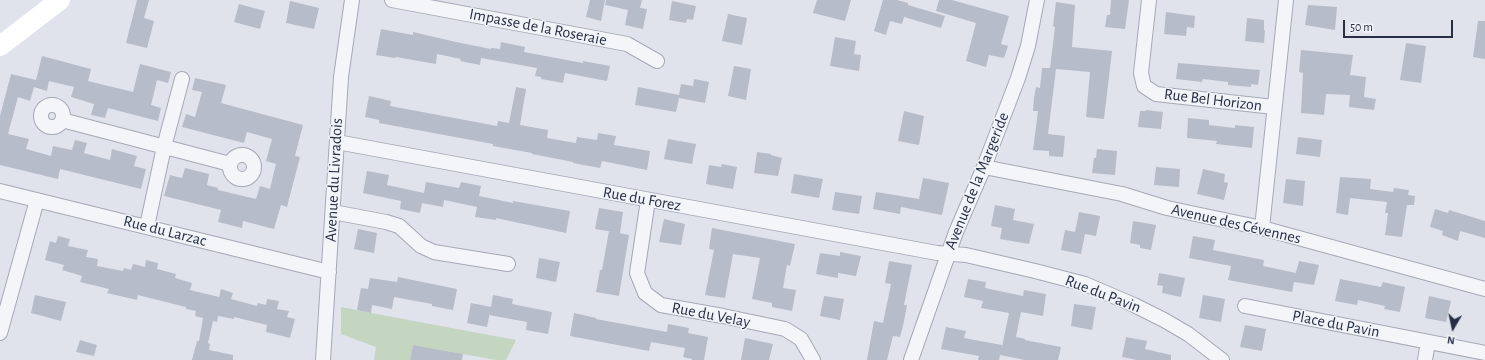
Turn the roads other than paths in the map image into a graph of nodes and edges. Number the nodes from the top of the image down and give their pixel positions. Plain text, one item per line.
1 (60, 0) edge
2 (352, 0) edge
3 (392, 0) edge
4 (1149, 0) edge
5 (1286, 0) edge
6 (1034, 1) edge
7 (0, 46) edge
8 (657, 61) dead end
9 (182, 79) dead end
10 (1274, 107) junction
11 (62, 120) dead end
12 (337, 142) junction
13 (164, 147) junction
14 (230, 164) dead end
15 (984, 166) junction
16 (0, 191) edge
17 (36, 200) junction
18 (648, 200) junction
19 (333, 212) junction
20 (147, 226) junction
21 (1262, 228) junction
22 (948, 254) junction
23 (508, 264) dead end
24 (329, 272) junction
25 (1485, 289) edge
26 (1245, 306) dead end
27 (0, 333) edge
28 (1428, 342) junction
29 (1485, 353) edge
30 (323, 360) edge
31 (813, 360) edge
32 (912, 360) edge
33 (1222, 360) edge
34 (1424, 360) edge

1 - 7 main road
2 - 12 street, Avenue du Livradois
3 - 8 street, Impasse de la Roseraie
4 - 10 street, Rue Bel Horizon
5 - 10 street, Rue Bel Horizon
6 - 15 street, Avenue de la Margeride
9 - 13 street
10 - 21 street, Rue Bel Horizon
11 - 13 street
12 - 18 street, Rue du Forez
12 - 19 street, Avenue du Livradois
13 - 14 street
13 - 20 street
15 - 21 street, Avenue des Cévennes
15 - 22 street, Avenue de la Margeride
16 - 17 street, Rue du Larzac
17 - 20 street, Rue du Larzac
17 - 27 street
18 - 22 street, Rue du Forez
18 - 31 street, Rue du Velay
19 - 23 street
19 - 24 street, Avenue du Livradois
20 - 24 street, Rue du Larzac
21 - 25 street, Avenue des Cévennes
22 - 32 street, Avenue de la Margeride
22 - 33 street, Rue du Pavin
24 - 30 street, Avenue du Livradois
26 - 28 street, Place du Pavin
28 - 29 street, Place du Pavin
28 - 34 street

